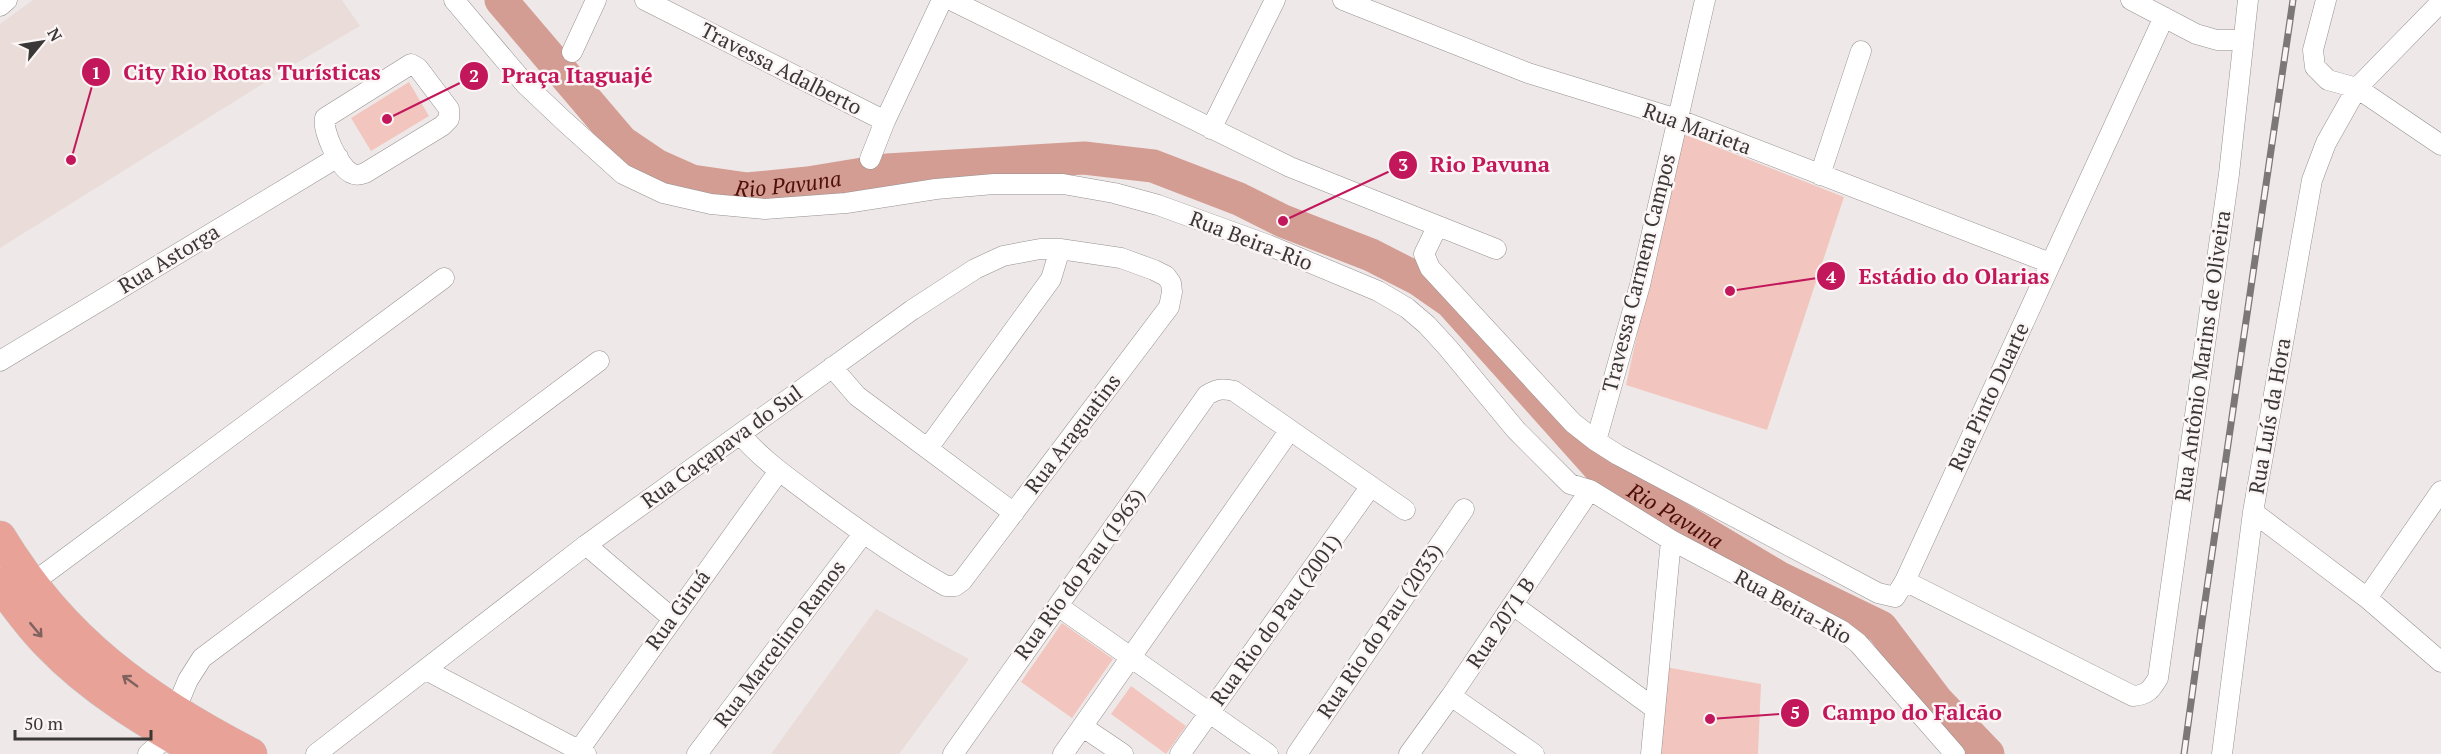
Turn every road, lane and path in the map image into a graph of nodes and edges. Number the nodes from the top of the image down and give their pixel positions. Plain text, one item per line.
1 (8, 0) edge
2 (454, 0) edge
3 (596, 0) edge
4 (645, 0) edge
5 (942, 0) edge
6 (951, 0) edge
7 (1275, 0) edge
8 (1343, 0) edge
9 (1705, 0) edge
10 (2131, 0) edge
11 (2248, 0) edge
12 (2326, 0) edge
13 (2441, 2) edge
14 (0, 6) edge
15 (2164, 17) junction
16 (2243, 40) junction
17 (1861, 51) dead end
18 (572, 52) dead end
19 (2357, 88) junction
20 (1677, 119) junction
21 (885, 121) junction
22 (1211, 129) junction
23 (2441, 145) edge
24 (338, 157) junction
25 (870, 159) dead end
26 (1820, 175) junction
27 (1437, 227) junction
28 (1060, 249) junction
29 (1496, 249) dead end
30 (2050, 263) junction
31 (1166, 276) joint
32 (444, 278) dead end
33 (0, 361) edge
34 (599, 361) dead end
35 (832, 367) junction
36 (1290, 430) junction
37 (741, 435) junction
38 (1596, 441) junction
39 (928, 448) junction
40 (779, 471) junction
41 (1371, 486) junction
42 (1590, 490) junction
43 (2441, 491) edge
44 (1464, 509) dead end
45 (1405, 510) dead end
46 (2253, 512) junction
47 (1014, 513) junction
48 (863, 534) junction
49 (0, 537) edge
50 (1671, 540) junction
51 (586, 544) junction
52 (0, 584) edge
53 (31, 584) junction
54 (1900, 589) junction
55 (2367, 598) junction
56 (1513, 605) junction
57 (1058, 606) junction
58 (672, 618) junction
59 (1130, 656) junction
60 (2441, 662) edge
61 (426, 670) junction
62 (1451, 696) junction
63 (1654, 708) junction
64 (1210, 713) junction
65 (1083, 727) junction
66 (164, 734) edge
67 (583, 752) edge
68 (202, 754) edge
69 (251, 754) edge
70 (316, 754) edge
71 (697, 754) edge
72 (953, 754) edge
73 (1063, 754) edge
74 (1123, 754) edge
75 (1180, 754) edge
76 (1268, 754) edge
77 (1297, 754) edge
78 (1409, 754) edge
79 (1534, 754) edge
80 (1651, 754) edge
81 (1955, 754) edge
82 (2222, 754) edge

1 - 14 street
2 - 42 street, Rua Beira-Rio
3 - 18 street
4 - 21 street, Travessa Adalberto
5 - 21 street
6 - 22 street
7 - 22 street
8 - 20 street, Rua Marieta
9 - 20 street, Travessa Carmem Campos
10 - 15 street
11 - 16 street, Rua Antônio Marins de Oliveira
12 - 19 street
13 - 19 street, Rua Luís da Hora
15 - 16 street
15 - 30 street, Rua Pinto Duarte
16 - 54 street, Rua Antônio Marins de Oliveira
17 - 26 street
19 - 23 street
19 - 46 street, Rua Luís da Hora
20 - 26 street, Rua Marieta
20 - 38 street, Travessa Carmem Campos
21 - 25 street
22 - 27 street
24 - 24 street
24 - 33 street, Rua Astorga
26 - 30 street, Rua Marieta
27 - 29 street
27 - 38 street
28 - 31 street, Rua Caçapava do Sul
28 - 35 street, Rua Caçapava do Sul
28 - 39 street
30 - 54 street, Rua Pinto Duarte
31 - 47 street, Rua Araguatins
32 - 53 street
34 - 66 street
35 - 37 street, Rua Caçapava do Sul
35 - 39 street
36 - 41 street
36 - 57 street, Rua Rio do Pau (1963)
36 - 59 street
37 - 40 street
37 - 51 street, Rua Caçapava do Sul
38 - 54 street
39 - 47 street
40 - 48 street
40 - 58 street, Rua Giruá
41 - 45 street
41 - 64 street, Rua Rio do Pau (2001)
42 - 50 street, Rua Beira-Rio
42 - 56 street, Rua 2071 B
43 - 55 street
44 - 77 street, Rua Rio do Pau (2033)
46 - 55 street
46 - 82 street, Rua Luís da Hora
47 - 48 street, Rua Araguatins
48 - 71 street, Rua Marcelino Ramos
49 - 53 main road
50 - 63 street
50 - 81 street, Rua Beira-Rio
51 - 58 street
51 - 61 street, Rua Caçapava do Sul
52 -> 66 main road
66 -> 53 main road
55 - 60 street
56 - 62 street, Rua 2071 B
56 - 63 street
57 - 59 street
57 - 72 street, Rua Rio do Pau (1963)
58 - 67 street, Rua Giruá
59 - 64 street
59 - 65 street
61 - 67 street
61 - 70 street, Rua Caçapava do Sul
62 - 78 street, Rua 2071 B
62 - 79 street
63 - 80 street
64 - 75 street, Rua Rio do Pau (2001)
64 - 76 street
65 - 73 street
65 - 74 street
66 - 68 main road
66 - 69 main road

